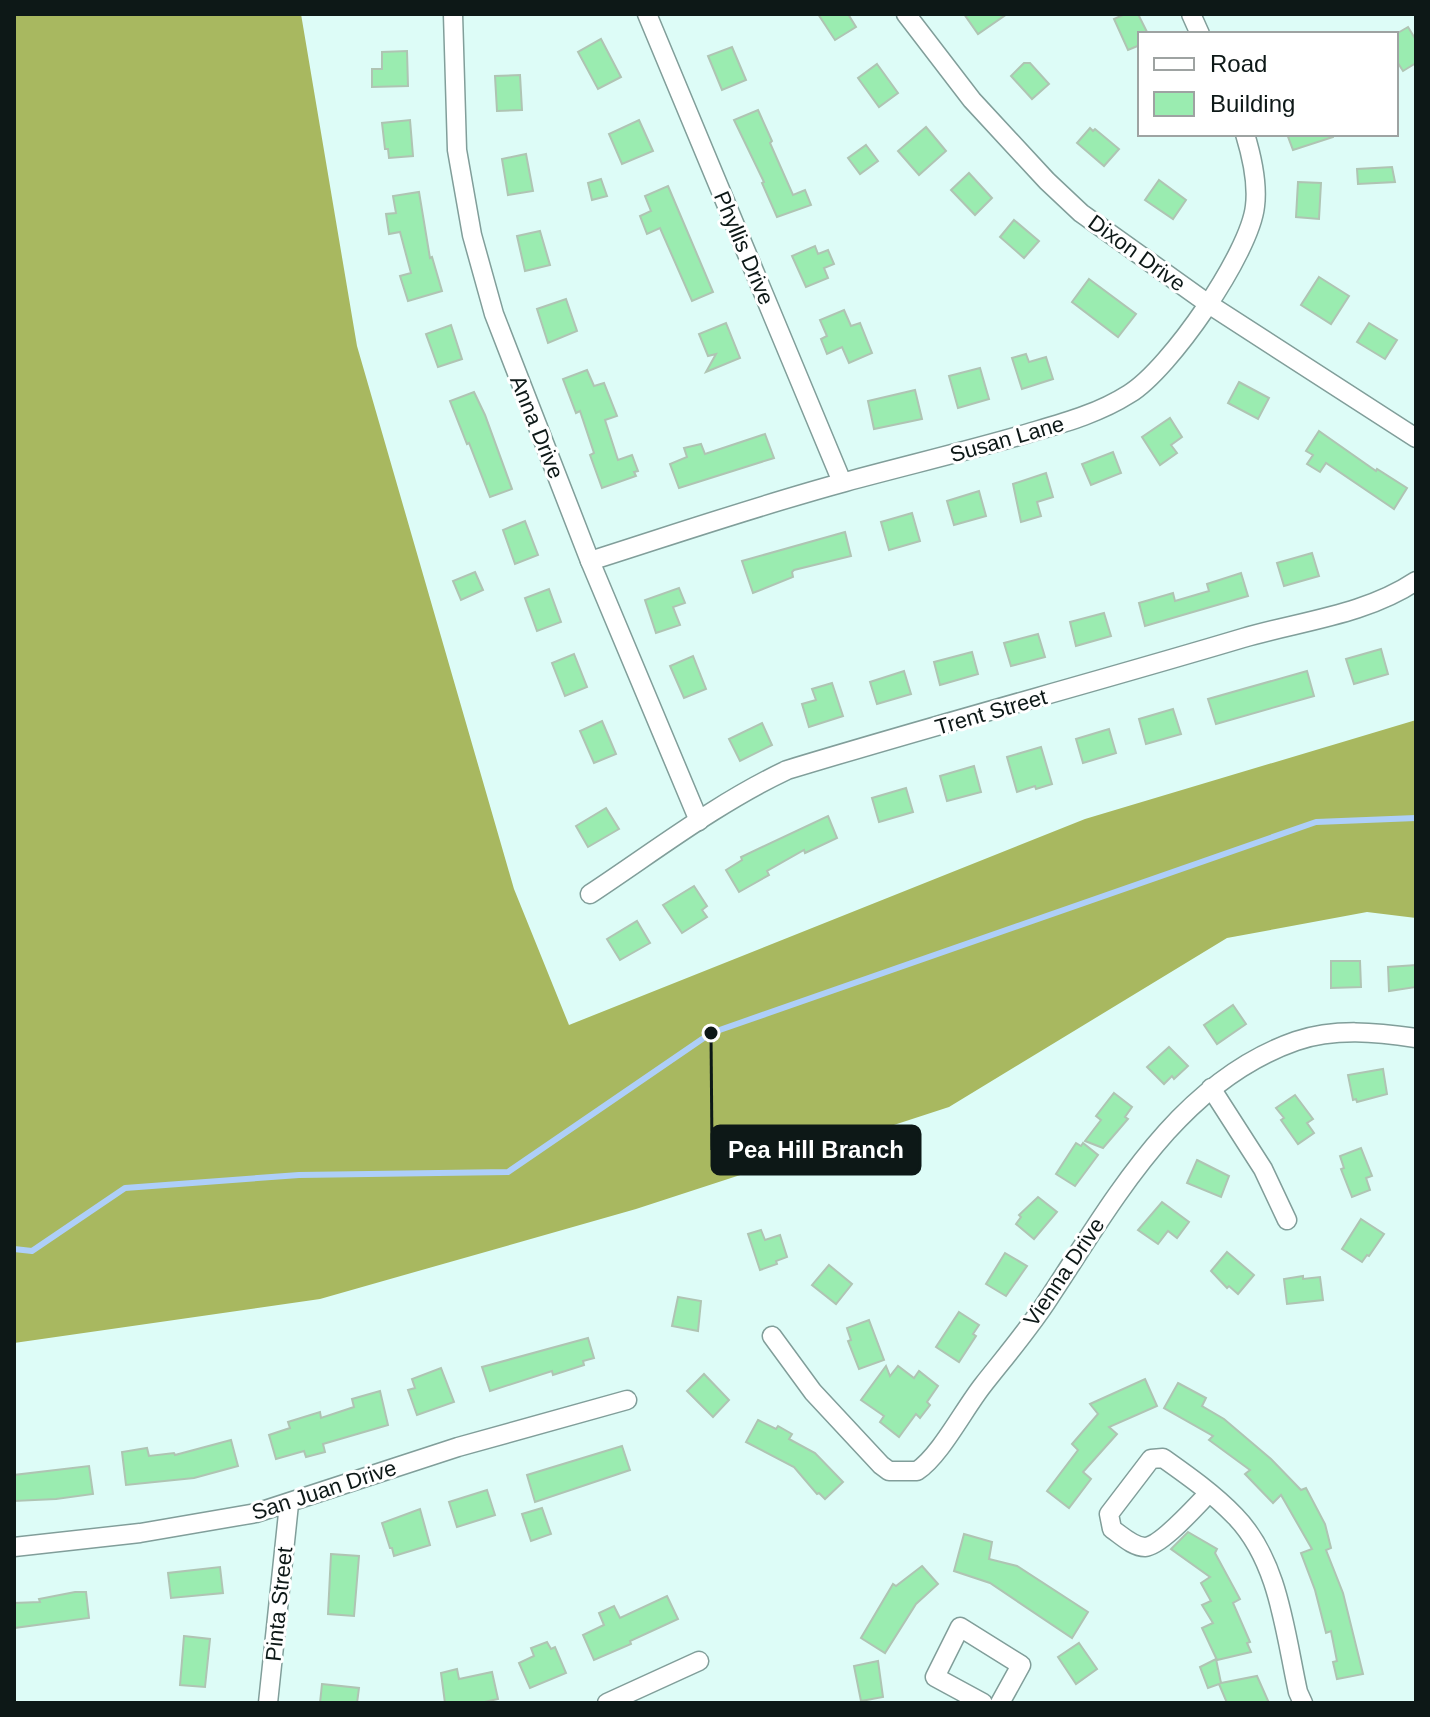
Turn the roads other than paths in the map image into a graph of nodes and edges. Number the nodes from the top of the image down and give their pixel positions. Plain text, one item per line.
1 (453, 14) edge
2 (647, 14) edge
3 (906, 14) edge
4 (1246, 136) edge
5 (1207, 303) junction
6 (1416, 438) edge
7 (842, 482) junction
8 (590, 561) junction
9 (1416, 581) edge
10 (699, 821) junction
11 (590, 894) dead end
12 (1416, 1038) edge
13 (1211, 1088) junction
14 (1287, 1220) dead end
15 (772, 1336) dead end
16 (627, 1400) dead end
17 (1208, 1494) junction
18 (289, 1504) junction
19 (14, 1547) edge
20 (699, 1661) dead end
21 (268, 1703) edge
22 (607, 1703) edge
23 (983, 1703) edge
24 (1000, 1703) edge
25 (1303, 1703) edge

1 - 8 street, Anna Drive
2 - 7 street, Phyllis Drive
3 - 5 street, Dixon Drive
4 - 5 street, Susan Lane
5 - 6 street, Dixon Drive
5 - 7 street, Susan Lane
7 - 8 street, Susan Lane
8 - 10 street, Anna Drive
9 - 10 street, Trent Street
10 - 11 street, Trent Street
12 - 13 street, Vienna Drive
13 - 14 street
13 - 15 street, Vienna Drive
16 - 18 street, San Juan Drive
17 - 17 street
17 - 25 street
18 - 19 street, San Juan Drive
18 - 21 street, Pinta Street
20 - 22 street
23 - 24 street

